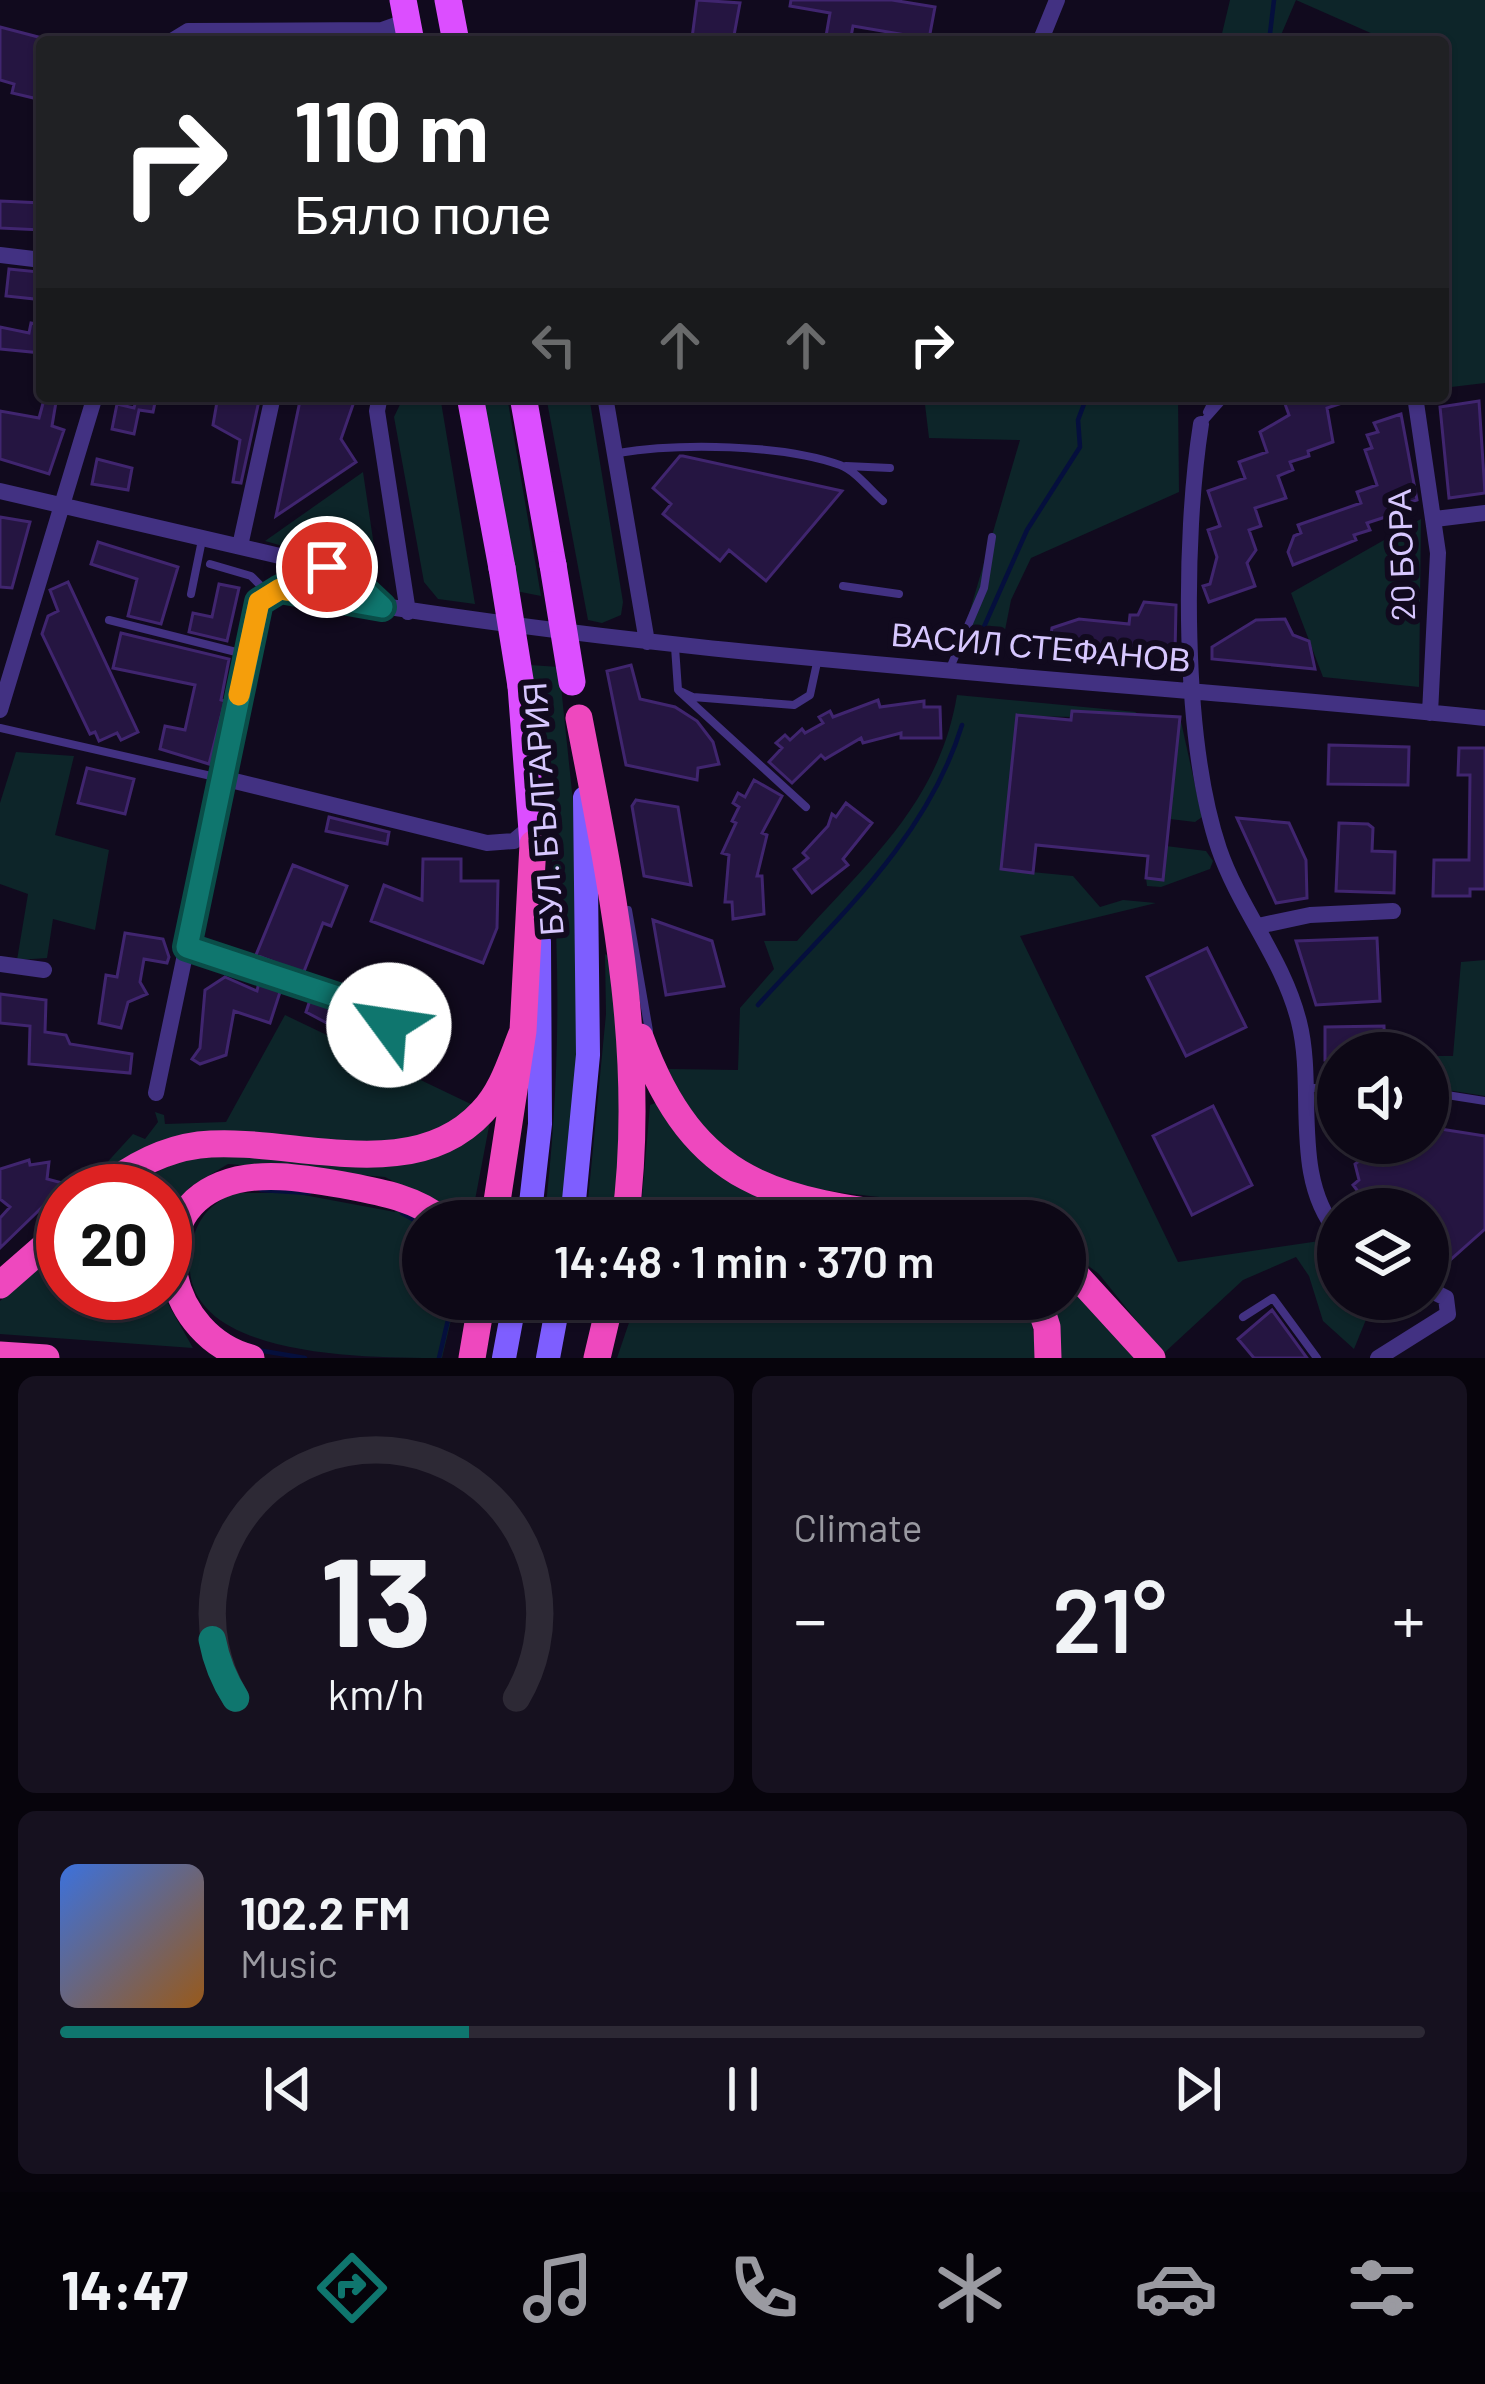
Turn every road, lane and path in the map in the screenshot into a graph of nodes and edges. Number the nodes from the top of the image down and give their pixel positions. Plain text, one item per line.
1 (1058, 0) edge
2 (407, 21) edge
3 (303, 35) edge
4 (323, 35) edge
5 (180, 36) edge
6 (1043, 36) edge
7 (0, 255) edge
8 (36, 259) edge
9 (93, 402) edge
10 (272, 402) edge
11 (379, 402) edge
12 (471, 402) edge
13 (524, 402) edge
14 (606, 402) edge
15 (1212, 402) edge
16 (1221, 402) edge
17 (1416, 402) edge
18 (1201, 424) junction
19 (614, 453) junction
20 (845, 466) junction
21 (890, 468) dead end
22 (0, 491) edge
23 (883, 501) dead end
24 (59, 507) junction
25 (1485, 513) edge
26 (1435, 519) junction
27 (992, 537) dead end
28 (202, 538) junction
29 (240, 546) junction
30 (210, 564) dead end
31 (843, 586) dead end
32 (267, 592) junction
33 (191, 594) dead end
34 (898, 594) dead end
35 (382, 607) junction
36 (408, 612) junction
37 (110, 620) dead end
38 (646, 642) junction
39 (675, 645) junction
40 (248, 655) junction
41 (818, 658) junction
42 (950, 670) junction
43 (678, 690) junction
44 (1191, 690) junction
45 (576, 700) junction
46 (0, 710) edge
47 (1430, 713) junction
48 (1485, 718) edge
49 (0, 728) edge
50 (222, 778) junction
51 (806, 807) dead end
52 (532, 835) junction
53 (1394, 910) dead end
54 (1258, 926) junction
55 (187, 947) junction
56 (0, 964) edge
57 (44, 970) dead end
58 (626, 999) junction
59 (389, 1025) dead end
60 (523, 1031) junction
61 (657, 1080) junction
62 (1305, 1088) junction
63 (1317, 1088) edge
64 (156, 1093) dead end
65 (1449, 1095) edge
66 (1485, 1101) edge
67 (142, 1164) edge
68 (1317, 1192) edge
69 (405, 1200) edge
70 (497, 1200) edge
71 (531, 1200) edge
72 (574, 1200) edge
73 (627, 1200) edge
74 (808, 1200) edge
75 (36, 1254) edge
76 (0, 1286) edge
77 (1086, 1286) edge
78 (1243, 1317) dead end
79 (511, 1320) edge
80 (555, 1320) edge
81 (1045, 1320) edge
82 (1438, 1320) edge
83 (0, 1355) edge
84 (46, 1358) edge
85 (251, 1358) edge
86 (504, 1358) edge
87 (548, 1358) edge
88 (1048, 1358) edge
89 (1152, 1358) edge
90 (1317, 1358) edge
91 (1378, 1358) edge

1 - 6 street
2 - 4 street
3 - 4 street
3 - 5 street
7 - 8 street
9 - 24 street
10 - 29 street
11 - 36 street
12 - 52 main road, БУЛ. БЪЛГАРИЯ, bridge
13 - 45 main road, БУЛ. БЪЛГАРИЯ, bridge
14 - 19 street
15 - 18 lane
16 - 18 lane
17 - 26 street, 20 БОРА
18 - 44 street
19 - 20 lane
19 - 38 street
20 - 21 lane
20 - 23 lane
22 - 24 street
24 - 28 street
24 - 46 street
25 - 26 street
26 - 47 street, 20 БОРА
27 - 42 lane
28 - 29 street
28 - 33 lane
29 - 35 street
30 - 32 lane
31 - 34 lane
32 - 35 street, ВАСИЛ СТЕФАНОВ
32 - 40 street
35 - 36 street, ВАСИЛ СТЕФАНОВ
36 - 38 street, ВАСИЛ СТЕФАНОВ
37 - 40 lane
38 - 39 street, ВАСИЛ СТЕФАНОВ
39 - 41 street, ВАСИЛ СТЕФАНОВ
39 - 43 lane
40 - 50 street
41 - 42 street, ВАСИЛ СТЕФАНОВ
41 - 43 lane
42 - 44 street, ВАСИЛ СТЕФАНОВ
43 - 51 lane
44 - 47 street, ВАСИЛ СТЕФАНОВ
44 - 54 street
45 - 58 highway
45 - 61 lane
45 - 72 main road, БУЛ. БЪЛГАРИЯ
47 - 48 street, ВАСИЛ СТЕФАНОВ
49 - 50 lane
50 - 52 street
50 - 55 street
52 - 60 highway
52 - 71 main road, БУЛ. БЪЛГАРИЯ
53 - 54 street
54 - 62 street
55 - 59 lane
55 - 64 street
56 - 57 street
58 - 61 highway
58 - 73 highway
60 - 67 highway
60 - 70 highway
61 - 74 highway
62 - 63 lane
62 - 68 street
65 - 66 lane
69 - 85 highway
75 - 76 highway
77 - 89 highway
78 - 90 lane
79 - 86 main road
80 - 87 main road
81 - 88 highway
82 - 91 street
83 - 84 highway

